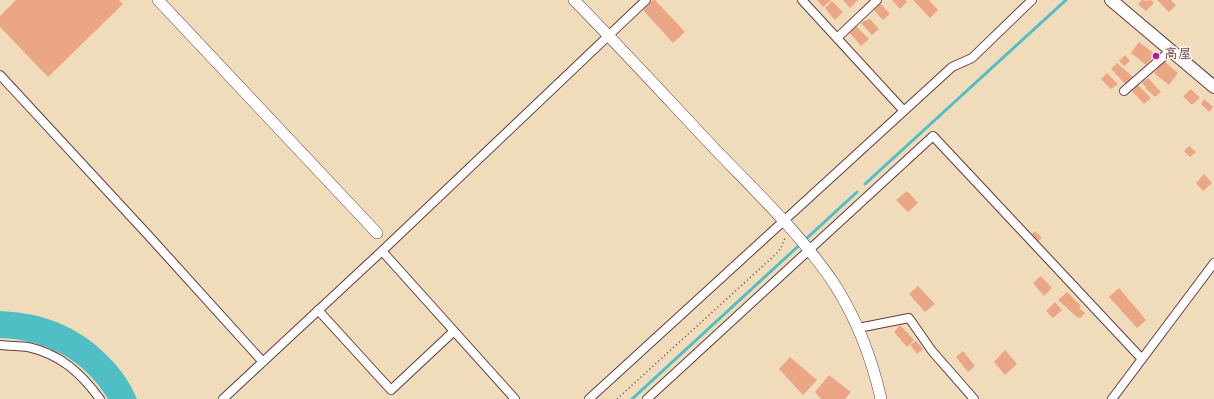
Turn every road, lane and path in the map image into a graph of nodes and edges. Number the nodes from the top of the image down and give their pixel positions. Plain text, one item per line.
1 (158, 0) edge
2 (574, 0) edge
3 (646, 0) edge
4 (802, 0) edge
5 (877, 0) edge
6 (1032, 0) edge
7 (1111, 0) edge
8 (608, 35) junction
9 (837, 38) junction
10 (1171, 50) junction
11 (0, 75) edge
12 (1214, 87) edge
13 (1124, 91) dead end
14 (904, 111) junction
15 (783, 221) junction
16 (377, 233) dead end
17 (793, 233) junction
18 (807, 249) junction
19 (382, 251) junction
20 (1214, 263) edge
21 (318, 310) junction
22 (858, 328) junction
23 (454, 331) junction
24 (0, 345) edge
25 (1142, 359) junction
26 (263, 362) junction
27 (100, 399) edge
28 (223, 399) edge
29 (515, 399) edge
30 (589, 399) edge
31 (617, 399) edge
32 (647, 399) edge
33 (881, 399) edge
34 (974, 399) edge
35 (1112, 399) edge

1 - 16 street
2 - 8 street
3 - 8 street
4 - 9 street
5 - 9 street
6 - 14 street
7 - 10 main road
8 - 15 street
8 - 19 street
9 - 14 street
10 - 12 main road
10 - 13 street
11 - 26 street
14 - 15 street
15 - 17 street
15 - 30 street
17 - 18 street
17 - 31 path
18 - 22 street
18 - 25 street
18 - 32 street
19 - 21 street
19 - 23 street
20 - 25 street
21 - 23 street
21 - 26 street
22 - 33 street
22 - 34 street
23 - 29 street
24 - 27 street
25 - 35 street
26 - 28 street

